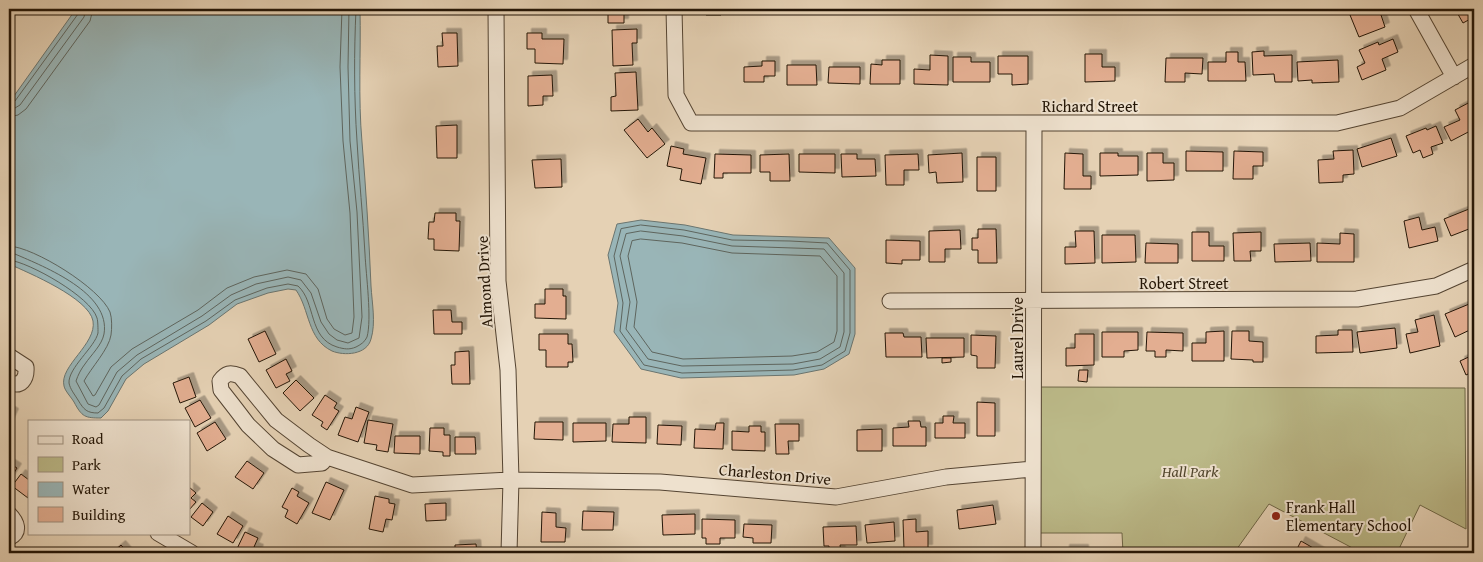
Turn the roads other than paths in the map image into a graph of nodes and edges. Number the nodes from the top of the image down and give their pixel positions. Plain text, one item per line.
1 (496, 9) edge
2 (674, 9) edge
3 (1416, 9) edge
4 (1474, 65) edge
5 (1454, 77) junction
6 (1034, 123) junction
7 (1474, 269) edge
8 (890, 301) dead end
9 (1034, 301) junction
10 (9, 356) edge
11 (9, 382) edge
12 (327, 457) junction
13 (1033, 469) junction
14 (511, 480) junction
15 (9, 514) edge
16 (160, 534) edge
17 (9, 538) edge
18 (192, 553) edge
19 (509, 553) edge
20 (1033, 553) edge

1 - 14 street, Almond Drive
2 - 6 street, Richard Street
3 - 5 street
4 - 5 street, Richard Street
5 - 6 street, Richard Street
6 - 9 street, Laurel Drive
7 - 9 street, Robert Street
8 - 9 street, Robert Street
9 - 13 street, Laurel Drive
10 - 11 street
12 - 12 street, Charleston Drive
12 - 14 street, Charleston Drive
13 - 14 street, Charleston Drive
13 - 20 street, Laurel Drive
14 - 19 street, Almond Drive
15 - 17 street
16 - 18 street

